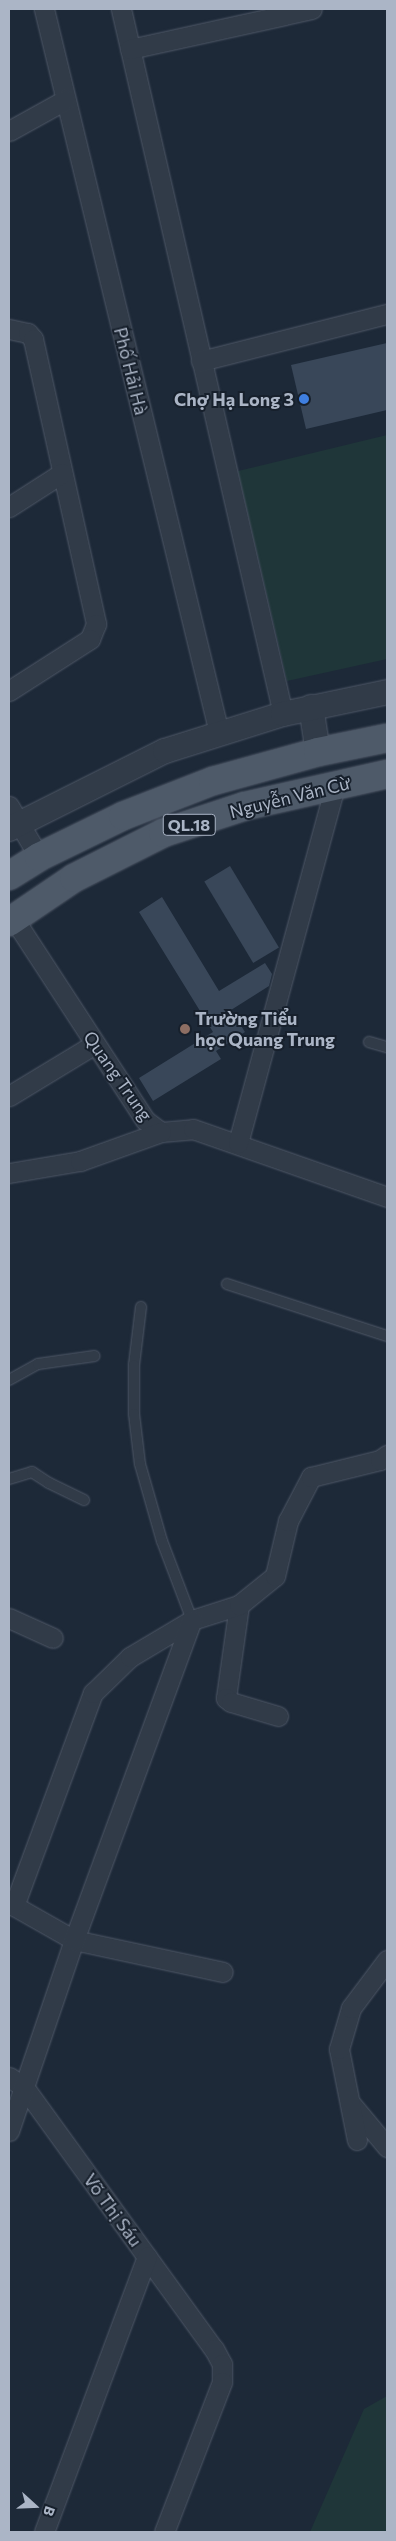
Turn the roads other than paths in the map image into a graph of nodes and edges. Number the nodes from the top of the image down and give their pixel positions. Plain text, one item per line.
1 (44, 9) edge
2 (121, 9) edge
3 (312, 9) edge
4 (130, 49) junction
5 (65, 100) junction
6 (9, 131) edge
7 (387, 314) edge
8 (9, 329) edge
9 (201, 361) junction
10 (62, 473) junction
11 (9, 507) edge
12 (9, 691) edge
13 (387, 692) edge
14 (311, 707) junction
15 (283, 714) junction
16 (219, 733) junction
17 (387, 738) edge
18 (318, 752) junction
19 (387, 774) edge
20 (335, 785) junction
21 (12, 820) edge
22 (38, 857) junction
23 (9, 876) edge
24 (11, 920) edge
25 (370, 1042) dead end
26 (95, 1044) junction
27 (387, 1047) edge
28 (9, 1096) edge
29 (161, 1132) junction
30 (238, 1143) junction
31 (9, 1173) edge
32 (387, 1197) edge
33 (227, 1284) dead end
34 (140, 1307) dead end
35 (387, 1336) edge
36 (94, 1356) dead end
37 (9, 1380) edge
38 (387, 1455) edge
39 (9, 1479) edge
40 (84, 1500) dead end
41 (239, 1605) junction
42 (9, 1618) edge
43 (192, 1620) junction
44 (53, 1638) dead end
45 (278, 1716) dead end
46 (11, 1904) edge
47 (74, 1940) junction
48 (387, 1960) edge
49 (223, 1972) dead end
50 (17, 2082) edge
51 (351, 2104) junction
52 (9, 2131) edge
53 (357, 2140) dead end
54 (387, 2147) edge
55 (146, 2256) junction
56 (44, 2532) edge
57 (164, 2532) edge

1 - 5 street, Phố Hải Hà
2 - 4 street
3 - 4 street
4 - 9 street
5 - 6 street
5 - 16 street, Phố Hải Hà
7 - 9 street
8 - 10 street
9 - 15 street
10 - 11 street
10 - 12 street
13 - 14 street
14 - 15 street
14 - 18 street
15 - 16 street
16 - 21 street
17 - 18 main road, Nguyễn Văn Cừ / QL.18
18 - 22 main road, Nguyễn Văn Cừ / QL.18
19 - 20 main road, Nguyễn Văn Cừ / QL.18
20 - 24 main road, Nguyễn Văn Cừ / QL.18
20 - 30 street
21 - 22 street
22 - 23 main road, Nguyễn Văn Cừ / QL.18
24 - 26 street, Quang Trung
25 - 27 lane
26 - 28 street
26 - 29 street, Quang Trung
29 - 30 street, Quang Trung
29 - 31 street
30 - 32 street, Quang Trung
33 - 35 lane
34 - 43 lane
36 - 37 lane
38 - 41 street
39 - 40 lane
41 - 43 street
41 - 45 street
42 - 44 street
43 - 46 street
43 - 47 street
46 - 47 street
47 - 49 street
47 - 50 street
48 - 51 street
50 - 52 street
50 - 55 street, Võ Thị Sáu
51 - 53 street
51 - 54 street
55 - 56 street
55 - 57 street, Võ Thị Sáu

